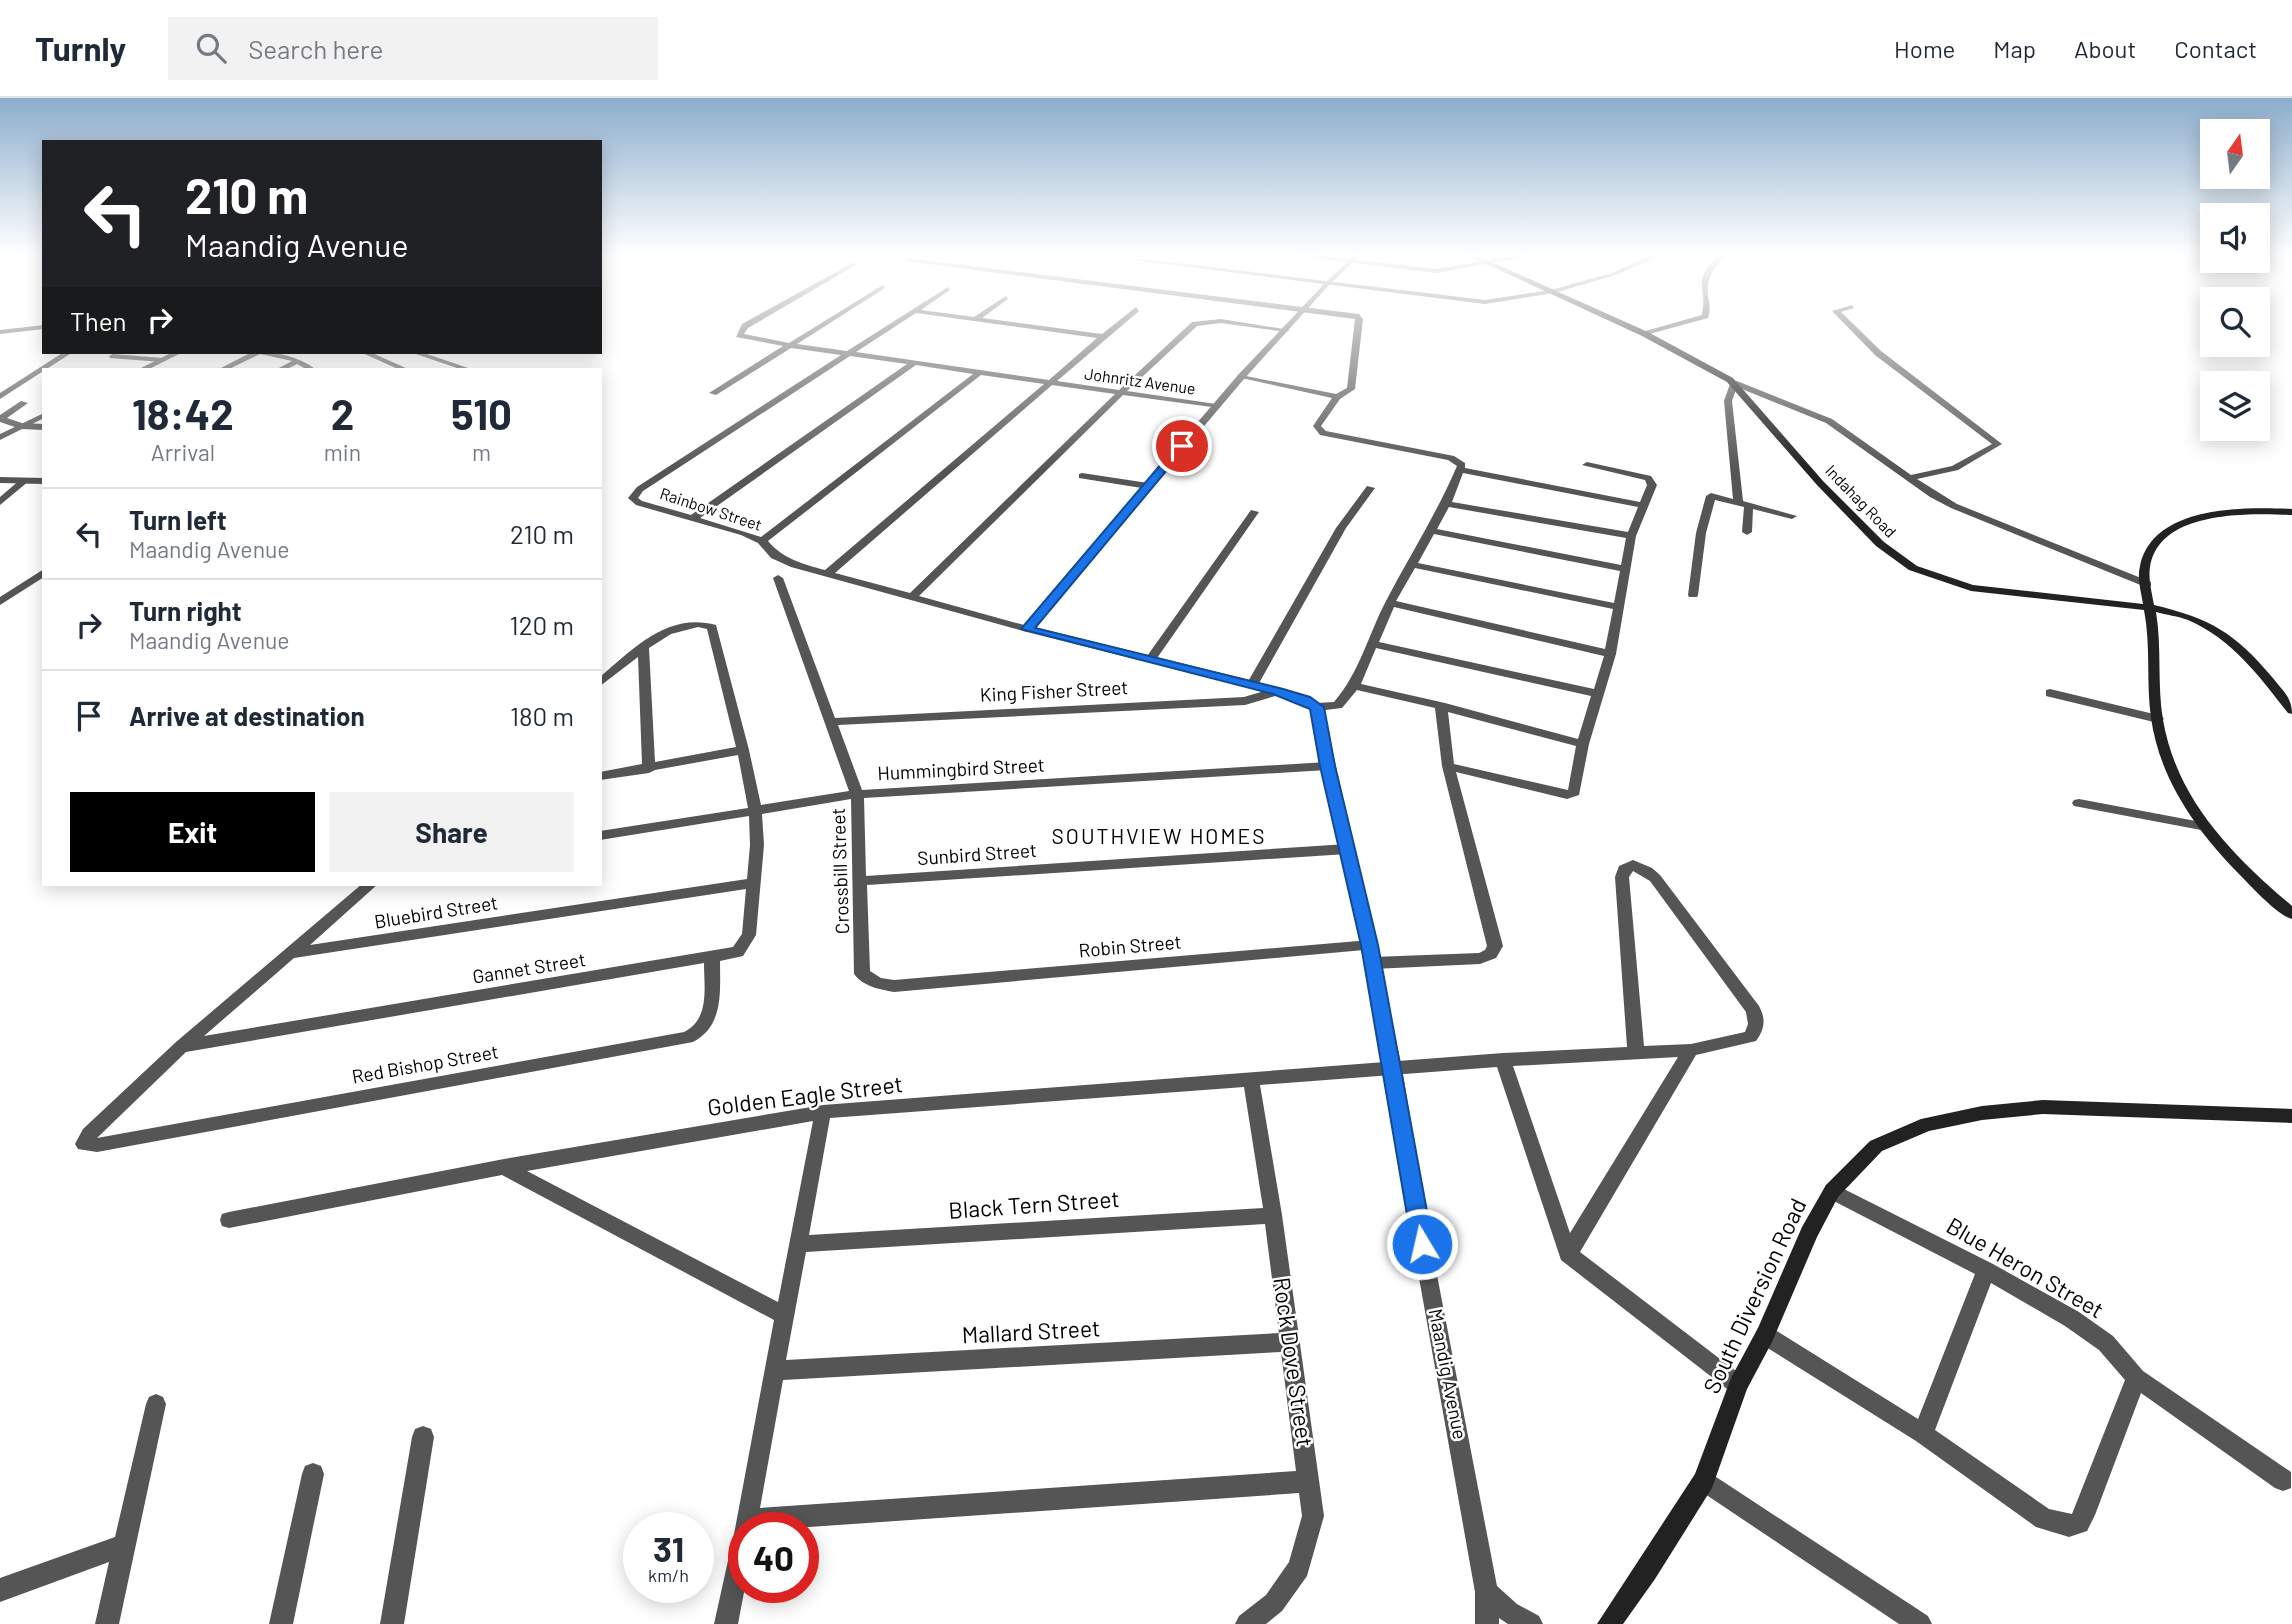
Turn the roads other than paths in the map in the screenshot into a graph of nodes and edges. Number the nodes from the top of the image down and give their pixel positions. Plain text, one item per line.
1 (749, 326) edge
2 (819, 326) edge
3 (892, 326) edge
4 (1027, 326) edge
5 (1116, 326) edge
6 (1193, 326) edge
7 (1255, 326) edge
8 (1289, 326) edge
9 (1358, 326) edge
10 (1628, 326) edge
11 (1671, 326) edge
12 (1851, 326) edge
13 (42, 327) edge
14 (1286, 330) junction
15 (0, 332) edge
16 (1645, 334) junction
17 (1104, 337) junction
18 (789, 345) junction
19 (66, 354) edge
20 (175, 354) edge
21 (256, 354) edge
22 (268, 354) edge
23 (370, 354) edge
24 (420, 354) edge
25 (850, 354) junction
26 (113, 356) dead end
27 (162, 360) junction
28 (298, 361) junction
29 (914, 363) junction
30 (44, 368) edge
31 (145, 368) edge
32 (225, 368) edge
33 (283, 368) edge
34 (309, 368) edge
35 (402, 368) edge
36 (460, 368) edge
37 (42, 370) edge
38 (981, 372) junction
39 (1241, 377) junction
40 (1048, 382) junction
41 (1734, 383) junction
42 (713, 393) dead end
43 (1120, 393) junction
44 (0, 397) edge
45 (1337, 397) junction
46 (24, 403) dead end
47 (1216, 406) junction
48 (42, 416) edge
49 (21, 426) junction
50 (42, 428) edge
51 (0, 437) edge
52 (1587, 465) dead end
53 (1461, 470) junction
54 (1082, 476) dead end
55 (1910, 478) junction
56 (0, 480) edge
57 (24, 481) junction
58 (42, 481) edge
59 (1147, 486) junction
60 (1370, 488) dead end
61 (1738, 501) junction
62 (0, 502) edge
63 (1446, 504) junction
64 (1749, 504) junction
65 (1643, 505) junction
66 (1254, 512) dead end
67 (2292, 512) edge
68 (1792, 516) dead end
69 (692, 519) junction
70 (1431, 531) junction
71 (1747, 531) dead end
72 (1631, 536) junction
73 (762, 541) junction
74 (1413, 565) junction
75 (1626, 569) junction
76 (42, 573) edge
77 (827, 574) junction
78 (778, 578) dead end
79 (2147, 584) junction
80 (1693, 595) dead end
81 (911, 598) junction
82 (0, 602) edge
83 (1390, 603) junction
84 (1619, 607) junction
85 (2152, 608) junction
86 (1027, 629) junction
87 (1372, 644) junction
88 (642, 646) junction
89 (1610, 654) junction
90 (1151, 659) junction
91 (602, 681) edge
92 (1252, 685) junction
93 (1354, 686) junction
94 (1278, 691) junction
95 (2050, 693) dead end
96 (1599, 694) junction
97 (1441, 706) junction
98 (1317, 707) junction
99 (2292, 710) edge
100 (2158, 719) junction
101 (831, 722) junction
102 (1583, 744) junction
103 (743, 750) junction
104 (1327, 766) junction
105 (1448, 766) junction
106 (649, 769) junction
107 (602, 776) edge
108 (857, 794) junction
109 (2079, 803) dead end
110 (755, 811) junction
111 (2202, 826) junction
112 (602, 836) edge
113 (1347, 849) junction
114 (861, 881) junction
115 (755, 883) junction
116 (369, 886) edge
117 (2292, 914) edge
118 (1370, 945) junction
119 (290, 954) junction
120 (712, 959) junction
121 (1373, 962) junction
122 (894, 986) joint
123 (182, 1046) junction
124 (1691, 1050) junction
125 (1636, 1052) junction
126 (1503, 1060) junction
127 (1394, 1068) junction
128 (1251, 1079) junction
129 (822, 1112) junction
130 (2292, 1116) edge
131 (503, 1167) junction
132 (1832, 1191) junction
133 (1273, 1215) junction
134 (229, 1220) dead end
135 (798, 1244) junction
136 (1568, 1254) junction
137 (1986, 1270) junction
138 (785, 1316) junction
139 (1765, 1335) junction
140 (1290, 1342) junction
141 (774, 1371) junction
142 (2136, 1378) junction
143 (1738, 1385) junction
144 (156, 1404) dead end
145 (1923, 1434) junction
146 (423, 1437) dead end
147 (313, 1474) dead end
148 (1704, 1480) junction
149 (2283, 1480) dead end
150 (1309, 1481) junction
151 (748, 1512) edge
152 (819, 1521) edge
153 (125, 1545) junction
154 (0, 1590) edge
155 (1488, 1592) junction
156 (730, 1603) edge
157 (107, 1624) edge
158 (281, 1624) edge
159 (392, 1624) edge
160 (726, 1624) edge
161 (1247, 1624) edge
162 (1487, 1624) edge
163 (1531, 1624) edge
164 (1609, 1624) edge
165 (1920, 1624) edge

1 - 18 street, Johnritz Avenue
2 - 18 street
3 - 25 street
4 - 17 street
5 - 17 street
6 - 43 street
7 - 14 street
8 - 14 street
9 - 45 street
10 - 16 main road, Indahag Road
11 - 16 street
12 - 55 street
13 - 15 street
14 - 39 street
16 - 41 main road, Indahag Road
17 - 40 street
18 - 25 street, Johnritz Avenue
18 - 42 street
19 - 30 street
20 - 27 street
21 - 32 street
22 - 28 street
23 - 35 street
24 - 36 street
25 - 29 street, Johnritz Avenue
25 - 69 street, Rainbow Street
26 - 27 street
27 - 31 street
28 - 33 street
28 - 34 street
29 - 38 street, Johnritz Avenue
29 - 69 street
37 - 44 street
38 - 40 street, Johnritz Avenue
38 - 73 street
39 - 45 street
39 - 47 street
40 - 43 street, Johnritz Avenue
40 - 77 street
41 - 55 street
41 - 61 street
41 - 85 main road, Indahag Road
43 - 47 street, Johnritz Avenue
43 - 81 street
45 - 53 street
46 - 49 street
47 - 59 street
48 - 49 street
49 - 50 street
49 - 51 street
52 - 65 street
53 - 63 street
53 - 65 street
54 - 59 street
55 - 79 street
56 - 57 street
57 - 58 street
57 - 62 street
59 - 86 street
60 - 92 street
61 - 64 street
61 - 80 street
63 - 70 street
63 - 72 street
64 - 68 street
64 - 71 street
65 - 72 street
66 - 90 street
67 - 79 main road
69 - 73 street, Rainbow Street
70 - 74 street
70 - 75 street
72 - 75 street
73 - 77 street, Rainbow Street
74 - 83 street
74 - 84 street
75 - 84 street
76 - 82 street
77 - 81 street, Rainbow Street
78 - 101 street, Crossbill Street
79 - 85 main road
81 - 86 street, Rainbow Street
83 - 87 street
83 - 89 street
84 - 89 street
85 - 99 main road, Indahag Road
85 - 100 main road
86 - 90 street
87 - 93 street
87 - 96 street
88 - 91 street
88 - 103 street, Gannet Street
88 - 106 street
89 - 96 street
90 - 92 street
92 - 94 street
93 - 97 street
93 - 98 street
94 - 98 street
94 - 101 street, King Fisher Street
95 - 100 street
96 - 102 street
97 - 102 street
97 - 105 street
98 - 104 street, Maandig Avenue
100 - 111 main road
101 - 108 street, Crossbill Street
102 - 105 street
103 - 106 street
103 - 110 street, Gannet Street
104 - 108 street, Hummingbird Street
104 - 113 street, Maandig Avenue
105 - 121 street
106 - 107 street
108 - 110 street, Hummingbird Street
108 - 114 street, Crossbill Street
109 - 111 street
110 - 112 street, Hummingbird Street
110 - 115 street, Gannet Street
111 - 117 main road
113 - 114 street, Sunbird Street
113 - 118 street, Maandig Avenue
114 - 122 street, Crossbill Street
115 - 119 street, Bluebird Street
115 - 120 street, Gannet Street
116 - 119 street
118 - 121 street, Maandig Avenue
118 - 122 street, Robin Street
119 - 123 street
120 - 123 street, Gannet Street
120 - 123 street, Red Bishop Street
121 - 127 street, Maandig Avenue
124 - 125 street, Golden Eagle Street
124 - 125 street, Golden Eagle Street
124 - 136 street
125 - 126 street, Golden Eagle Street
126 - 127 street, Golden Eagle Street
126 - 136 street
127 - 128 street, Golden Eagle Street
127 - 155 street, Maandig Avenue
128 - 129 street, Golden Eagle Street
128 - 133 street, Rock Dove Street
129 - 131 street, Golden Eagle Street
129 - 135 street
130 - 132 main road, South Diversion Road
131 - 134 street, Golden Eagle Street
131 - 138 street
132 - 137 street, Blue Heron Street
132 - 139 main road, South Diversion Road
133 - 135 street, Black Tern Street
133 - 140 street, Rock Dove Street
135 - 138 street
136 - 143 street
137 - 142 street, Blue Heron Street
137 - 145 street
138 - 141 street
139 - 143 main road, South Diversion Road
139 - 145 street
140 - 141 street, Mallard Street
140 - 150 street, Rock Dove Street
141 - 151 street
142 - 145 street
142 - 149 street, Blue Heron Street
143 - 148 main road, South Diversion Road
144 - 153 street
146 - 159 street
147 - 158 street
148 - 164 main road, South Diversion Road
148 - 165 street
150 - 152 street
150 - 161 street, Rock Dove Street
153 - 154 street
153 - 157 street
155 - 162 street, Maandig Avenue
155 - 163 street
156 - 160 street

